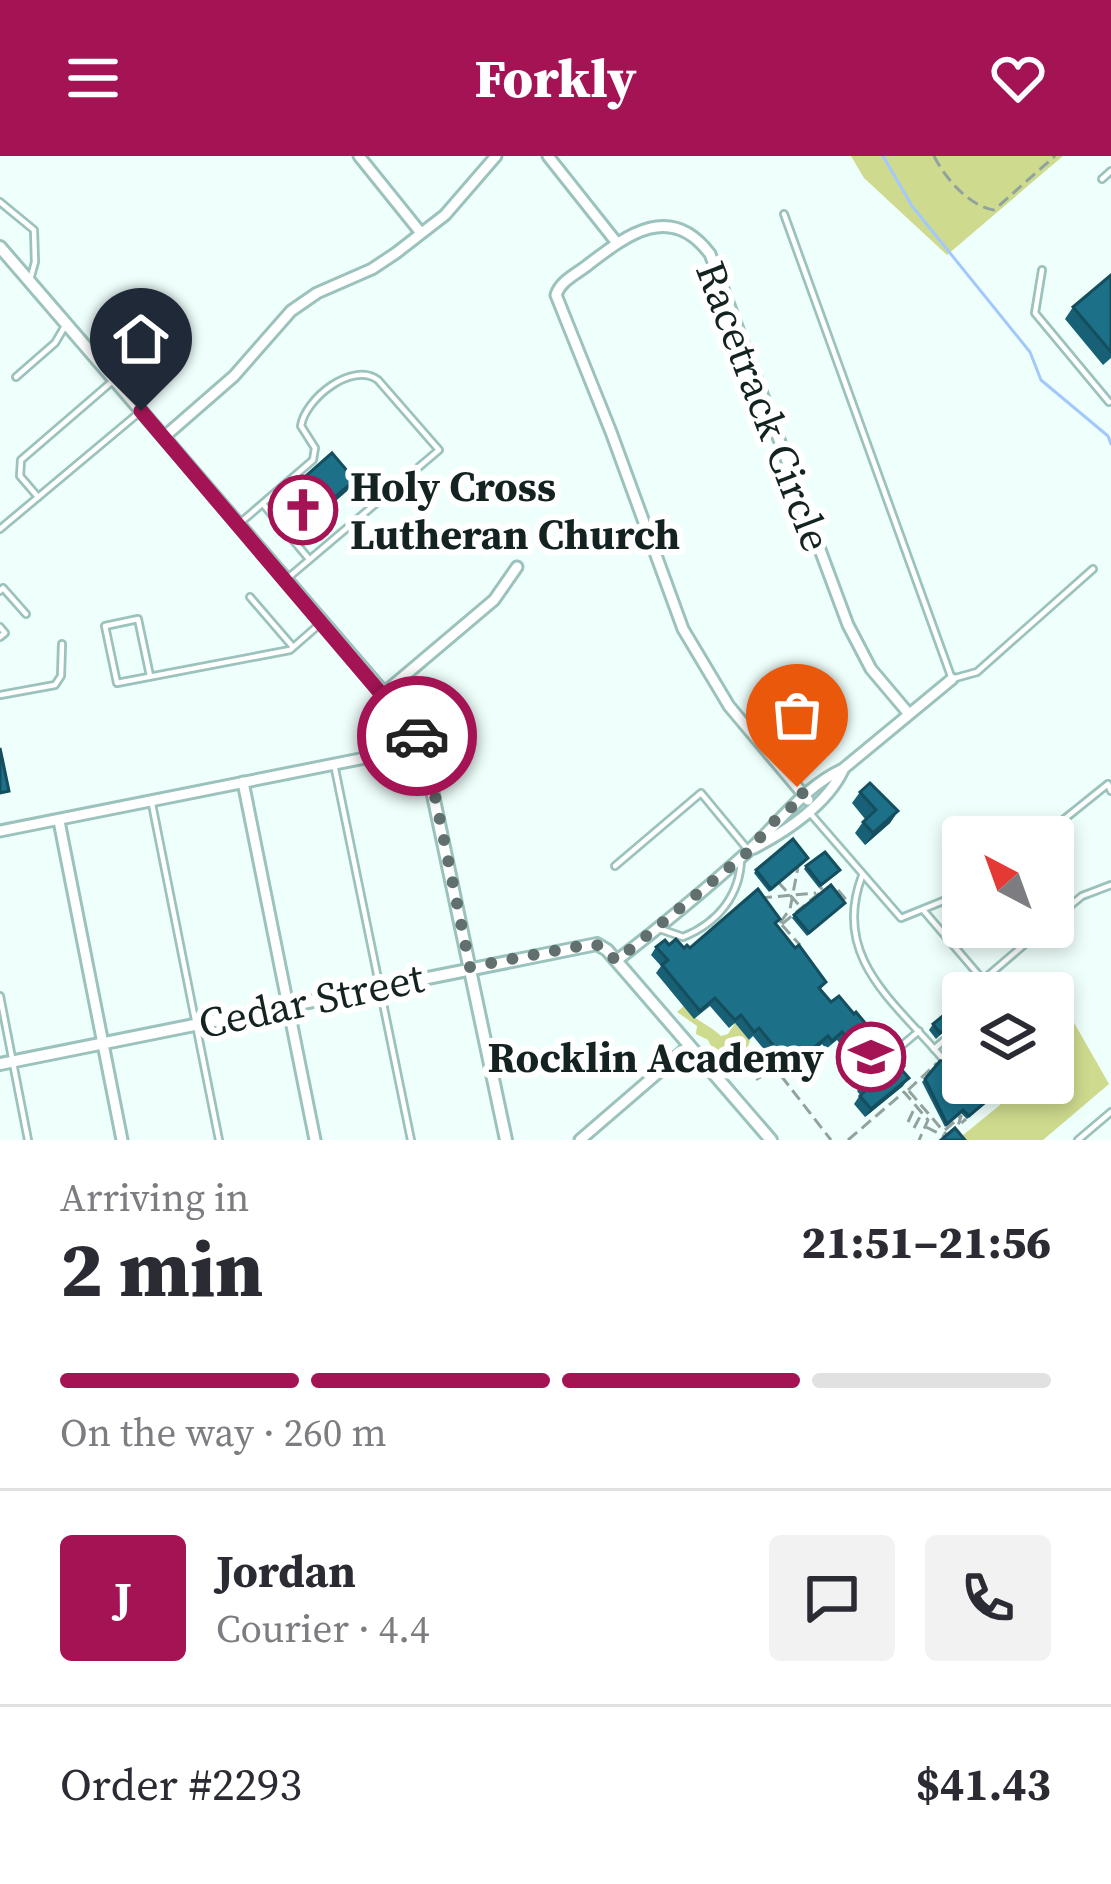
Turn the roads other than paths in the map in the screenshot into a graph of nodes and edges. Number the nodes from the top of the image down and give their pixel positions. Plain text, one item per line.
1 (359, 156) edge
2 (496, 156) edge
3 (548, 156) edge
4 (1111, 171) edge
5 (1102, 179) dead end
6 (0, 202) edge
7 (8, 212) junction
8 (784, 214) dead end
9 (0, 220) edge
10 (422, 233) junction
11 (616, 243) junction
12 (0, 247) edge
13 (1042, 270) dead end
14 (29, 280) junction
15 (66, 323) junction
16 (16, 377) dead end
17 (115, 380) junction
18 (1110, 402) edge
19 (141, 411) junction
20 (164, 437) junction
21 (38, 497) junction
22 (262, 504) junction
23 (238, 524) junction
24 (0, 529) edge
25 (310, 560) junction
26 (518, 567) dead end
27 (1094, 569) dead end
28 (285, 580) junction
29 (0, 591) edge
30 (250, 597) dead end
31 (26, 614) dead end
32 (321, 623) junction
33 (0, 627) edge
34 (0, 637) edge
35 (62, 644) dead end
36 (293, 647) junction
37 (150, 676) junction
38 (952, 679) junction
39 (384, 693) junction
40 (0, 695) edge
41 (909, 714) junction
42 (422, 743) junction
43 (334, 764) junction
44 (243, 782) junction
45 (1111, 791) edge
46 (152, 800) junction
47 (807, 802) junction
48 (1068, 816) edge
49 (59, 821) junction
50 (0, 832) edge
51 (745, 854) junction
52 (615, 866) dead end
53 (862, 876) junction
54 (1111, 885) edge
55 (942, 903) edge
56 (1074, 903) edge
57 (924, 911) junction
58 (657, 928) junction
59 (942, 932) edge
60 (956, 948) edge
61 (1020, 948) edge
62 (616, 961) junction
63 (470, 967) junction
64 (379, 986) junction
65 (0, 997) edge
66 (287, 1005) junction
67 (196, 1023) junction
68 (919, 1030) junction
69 (942, 1042) edge
70 (103, 1043) junction
71 (689, 1046) junction
72 (934, 1049) junction
73 (942, 1058) edge
74 (886, 1059) edge
75 (6, 1062) edge
76 (1110, 1115) edge
77 (1083, 1138) edge
78 (28, 1140) edge
79 (122, 1140) edge
80 (219, 1140) edge
81 (315, 1140) edge
82 (411, 1140) edge
83 (506, 1140) edge
84 (580, 1140) edge
85 (770, 1140) edge

1 - 10 street
2 - 10 street
3 - 11 street
4 - 5 lane
6 - 7 lane
7 - 9 lane
7 - 14 lane
8 - 38 lane
10 - 20 street
11 - 41 street, Racetrack Circle
11 - 47 street, Racetrack Circle
12 - 14 street
13 - 18 lane
14 - 15 street
15 - 16 lane
15 - 17 street
17 - 19 street
17 - 21 lane
19 - 20 street
19 - 21 lane
20 - 23 street
21 - 24 lane
22 - 23 lane
22 - 25 lane
22 - 25 lane
23 - 28 street
25 - 28 lane
26 - 39 street
27 - 38 lane
28 - 32 street
29 - 31 lane
30 - 36 lane
32 - 36 lane
32 - 39 street
33 - 34 lane
35 - 40 lane
36 - 37 lane
37 - 37 lane
38 - 41 street
39 - 42 street
41 - 47 street
42 - 43 street
42 - 63 street
43 - 44 street
43 - 64 lane
44 - 46 street
44 - 66 street
45 - 48 lane
46 - 49 street
46 - 67 lane
47 - 51 street
47 - 53 lane
49 - 50 street
49 - 70 street
51 - 52 lane
51 - 58 street
51 - 58 lane
53 - 57 lane
53 - 68 lane
54 - 56 lane
55 - 57 lane
57 - 59 lane
58 - 62 street
60 - 61 lane
62 - 63 street, Cedar Street
62 - 71 street
63 - 64 street, Cedar Street
63 - 83 street
64 - 66 street, Cedar Street
64 - 82 lane
65 - 75 lane
66 - 67 street, Cedar Street
66 - 81 street
67 - 70 street, Cedar Street
67 - 80 lane
68 - 72 lane
68 - 74 lane
69 - 72 lane
70 - 75 street, Cedar Street
70 - 79 street
71 - 84 street
71 - 85 street
72 - 73 lane
75 - 78 lane
76 - 77 lane

